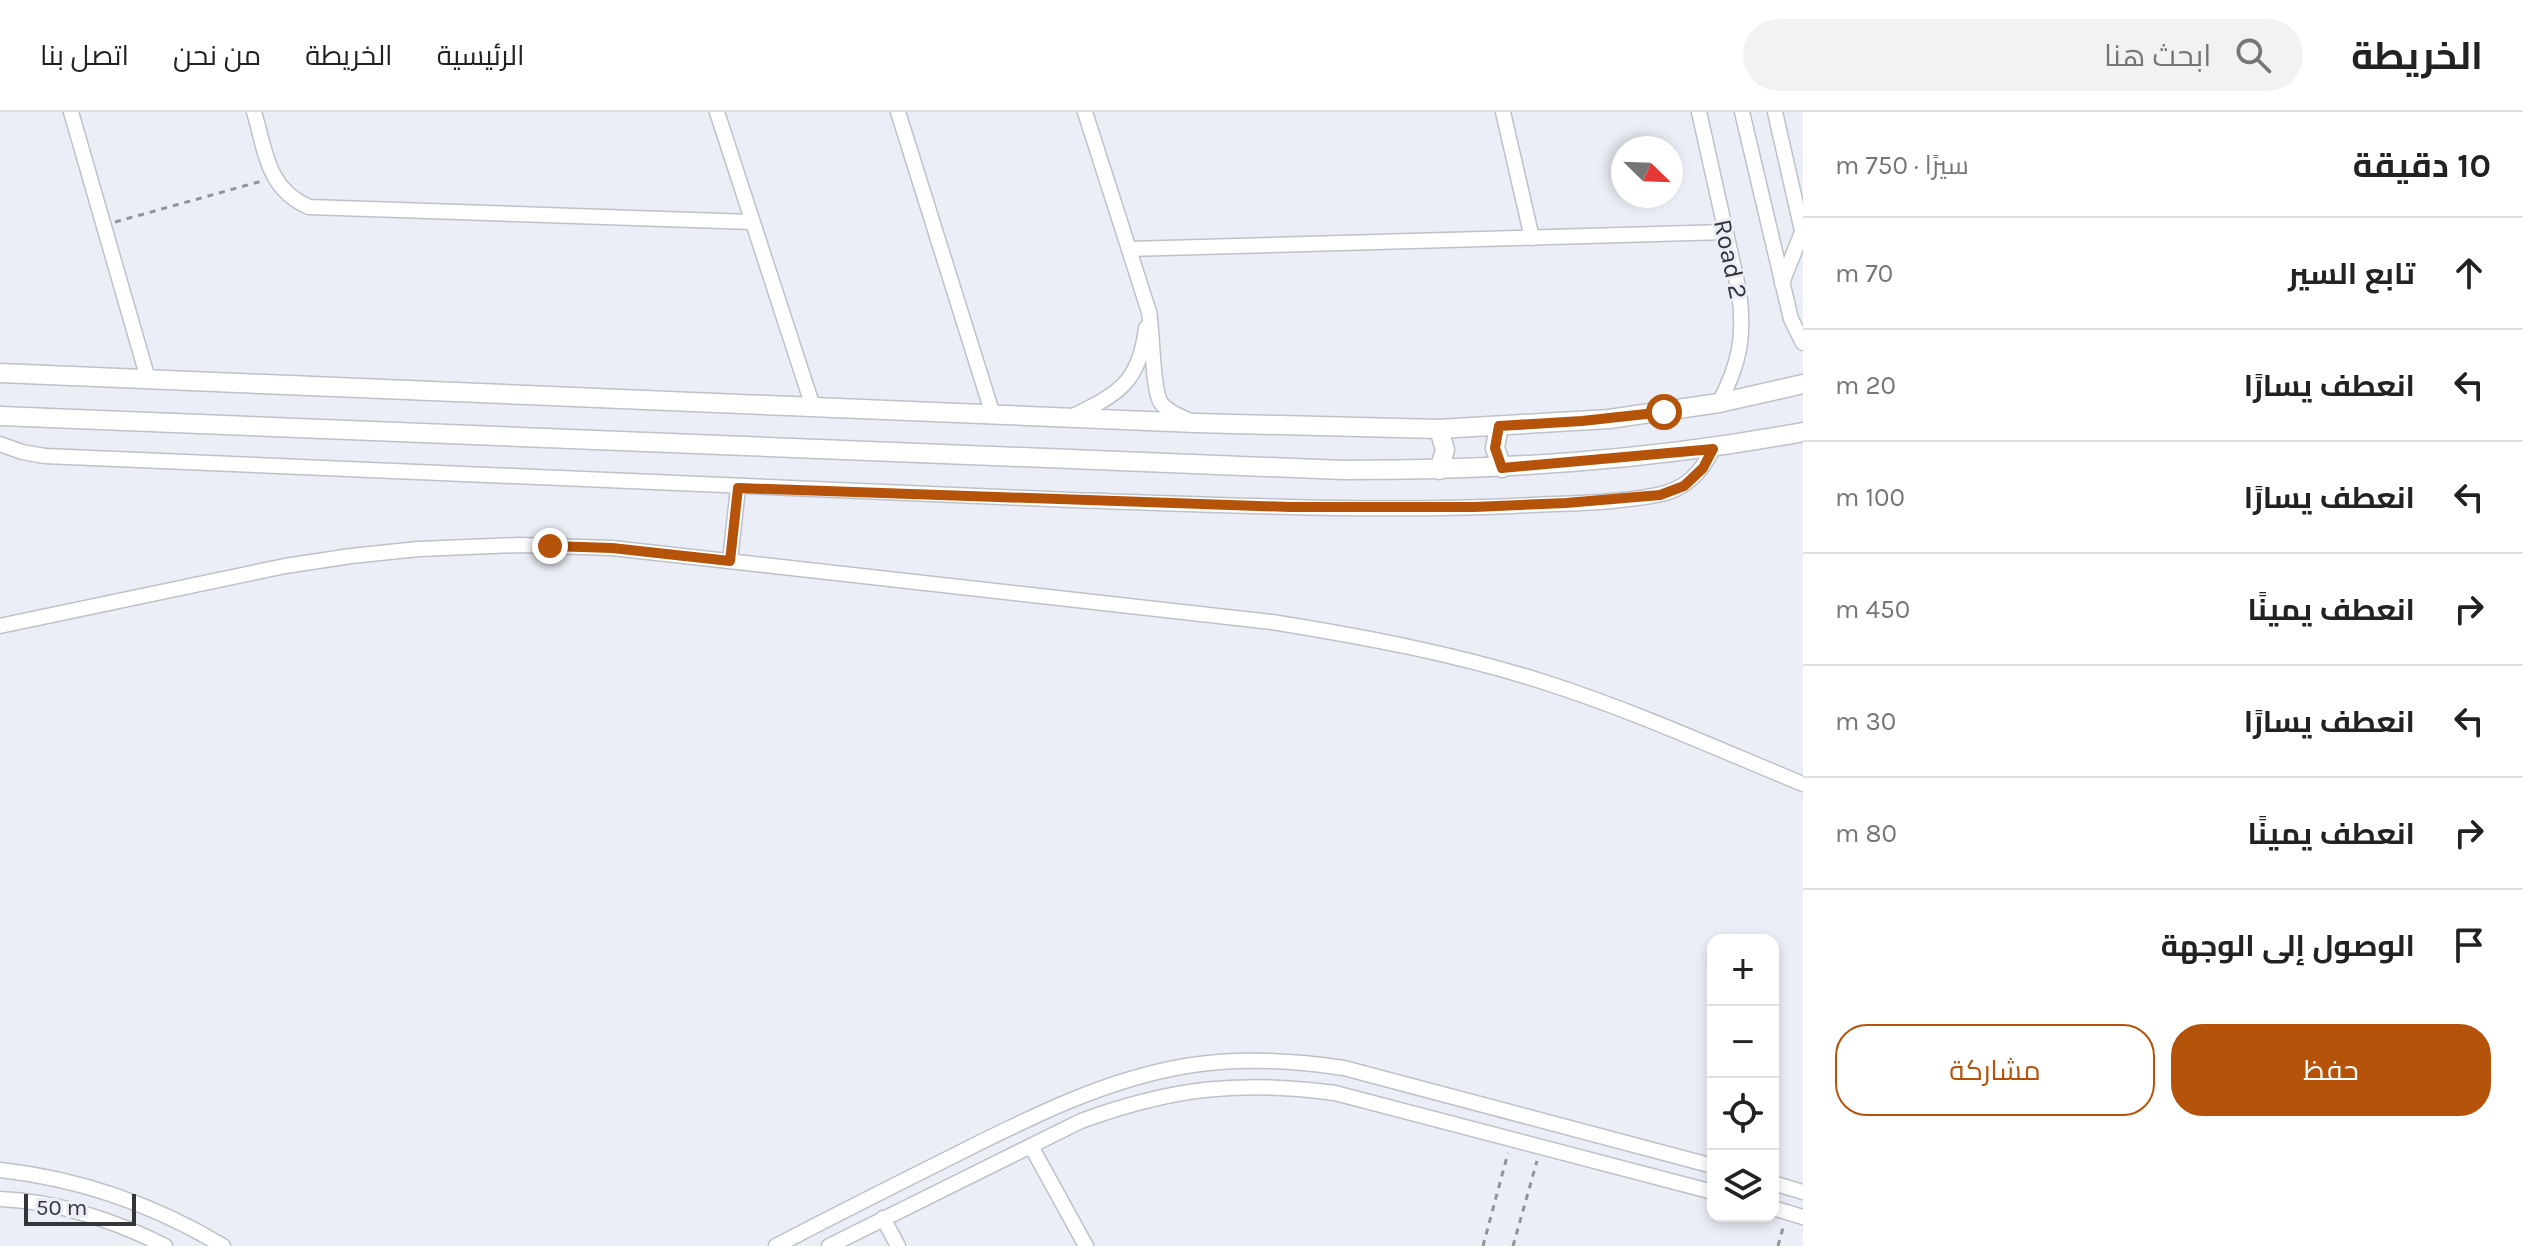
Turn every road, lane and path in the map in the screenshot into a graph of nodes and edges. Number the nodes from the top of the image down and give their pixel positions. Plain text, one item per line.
1 (71, 112) edge
2 (254, 112) edge
3 (717, 112) edge
4 (898, 112) edge
5 (1085, 112) edge
6 (1503, 112) edge
7 (1699, 112) edge
8 (1742, 112) edge
9 (1775, 112) edge
10 (273, 178) junction
11 (752, 222) junction
12 (104, 225) junction
13 (1726, 232) junction
14 (1803, 234) edge
15 (1532, 238) junction
16 (1129, 249) junction
17 (1782, 283) junction
18 (1149, 312) junction
19 (1803, 343) edge
20 (0, 373) edge
21 (148, 379) junction
22 (1803, 384) edge
23 (1719, 403) junction
24 (813, 407) junction
25 (993, 415) junction
26 (0, 416) edge
27 (1069, 418) junction
28 (1195, 423) junction
29 (1499, 426) junction
30 (1439, 429) junction
31 (1803, 432) edge
32 (0, 444) edge
33 (1713, 449) junction
34 (1502, 468) junction
35 (1439, 470) junction
36 (738, 488) junction
37 (730, 561) junction
38 (0, 626) edge
39 (1803, 784) edge
40 (1512, 1138) junction
41 (1031, 1146) junction
42 (1541, 1146) junction
43 (1707, 1164) edge
44 (0, 1170) edge
45 (1779, 1185) edge
46 (1707, 1190) edge
47 (1803, 1192) edge
48 (0, 1199) edge
49 (1779, 1210) edge
50 (1788, 1213) junction
51 (1803, 1217) edge
52 (883, 1218) junction
53 (165, 1246) edge
54 (223, 1246) edge
55 (776, 1246) edge
56 (829, 1246) edge
57 (898, 1246) edge
58 (1086, 1246) edge
59 (1483, 1246) edge
60 (1513, 1246) edge
61 (1778, 1246) edge

1 - 12 street
2 - 10 street
3 - 11 street
4 - 25 street
5 - 16 street
6 - 15 street
7 - 13 street, Road 2
8 - 17 street, Road 2
9 - 14 street
10 - 11 street
10 - 12 path
11 - 24 street
12 - 21 street
13 - 15 street
13 - 23 street, Road 2
14 - 17 street
15 - 16 street
16 - 18 street
17 - 19 street, Road 2
18 - 27 street
18 - 28 street
20 - 21 street
21 - 24 street
22 - 23 street
23 - 29 street
24 - 25 street
25 - 27 street
26 - 35 street
27 - 28 street
28 - 30 street
29 - 30 street
29 - 34 street
30 - 35 street
31 - 33 street
32 - 36 street
33 - 34 street
33 - 36 street
34 - 35 street
36 - 37 street
37 - 38 street
37 - 39 street
40 - 41 street
40 - 42 street
40 - 59 path
41 - 52 street
41 - 58 street
42 - 46 street
42 - 60 path
43 - 55 street
44 - 54 street
45 - 47 street
48 - 53 street
49 - 50 street
50 - 51 street
50 - 61 path
52 - 56 street
52 - 57 street

